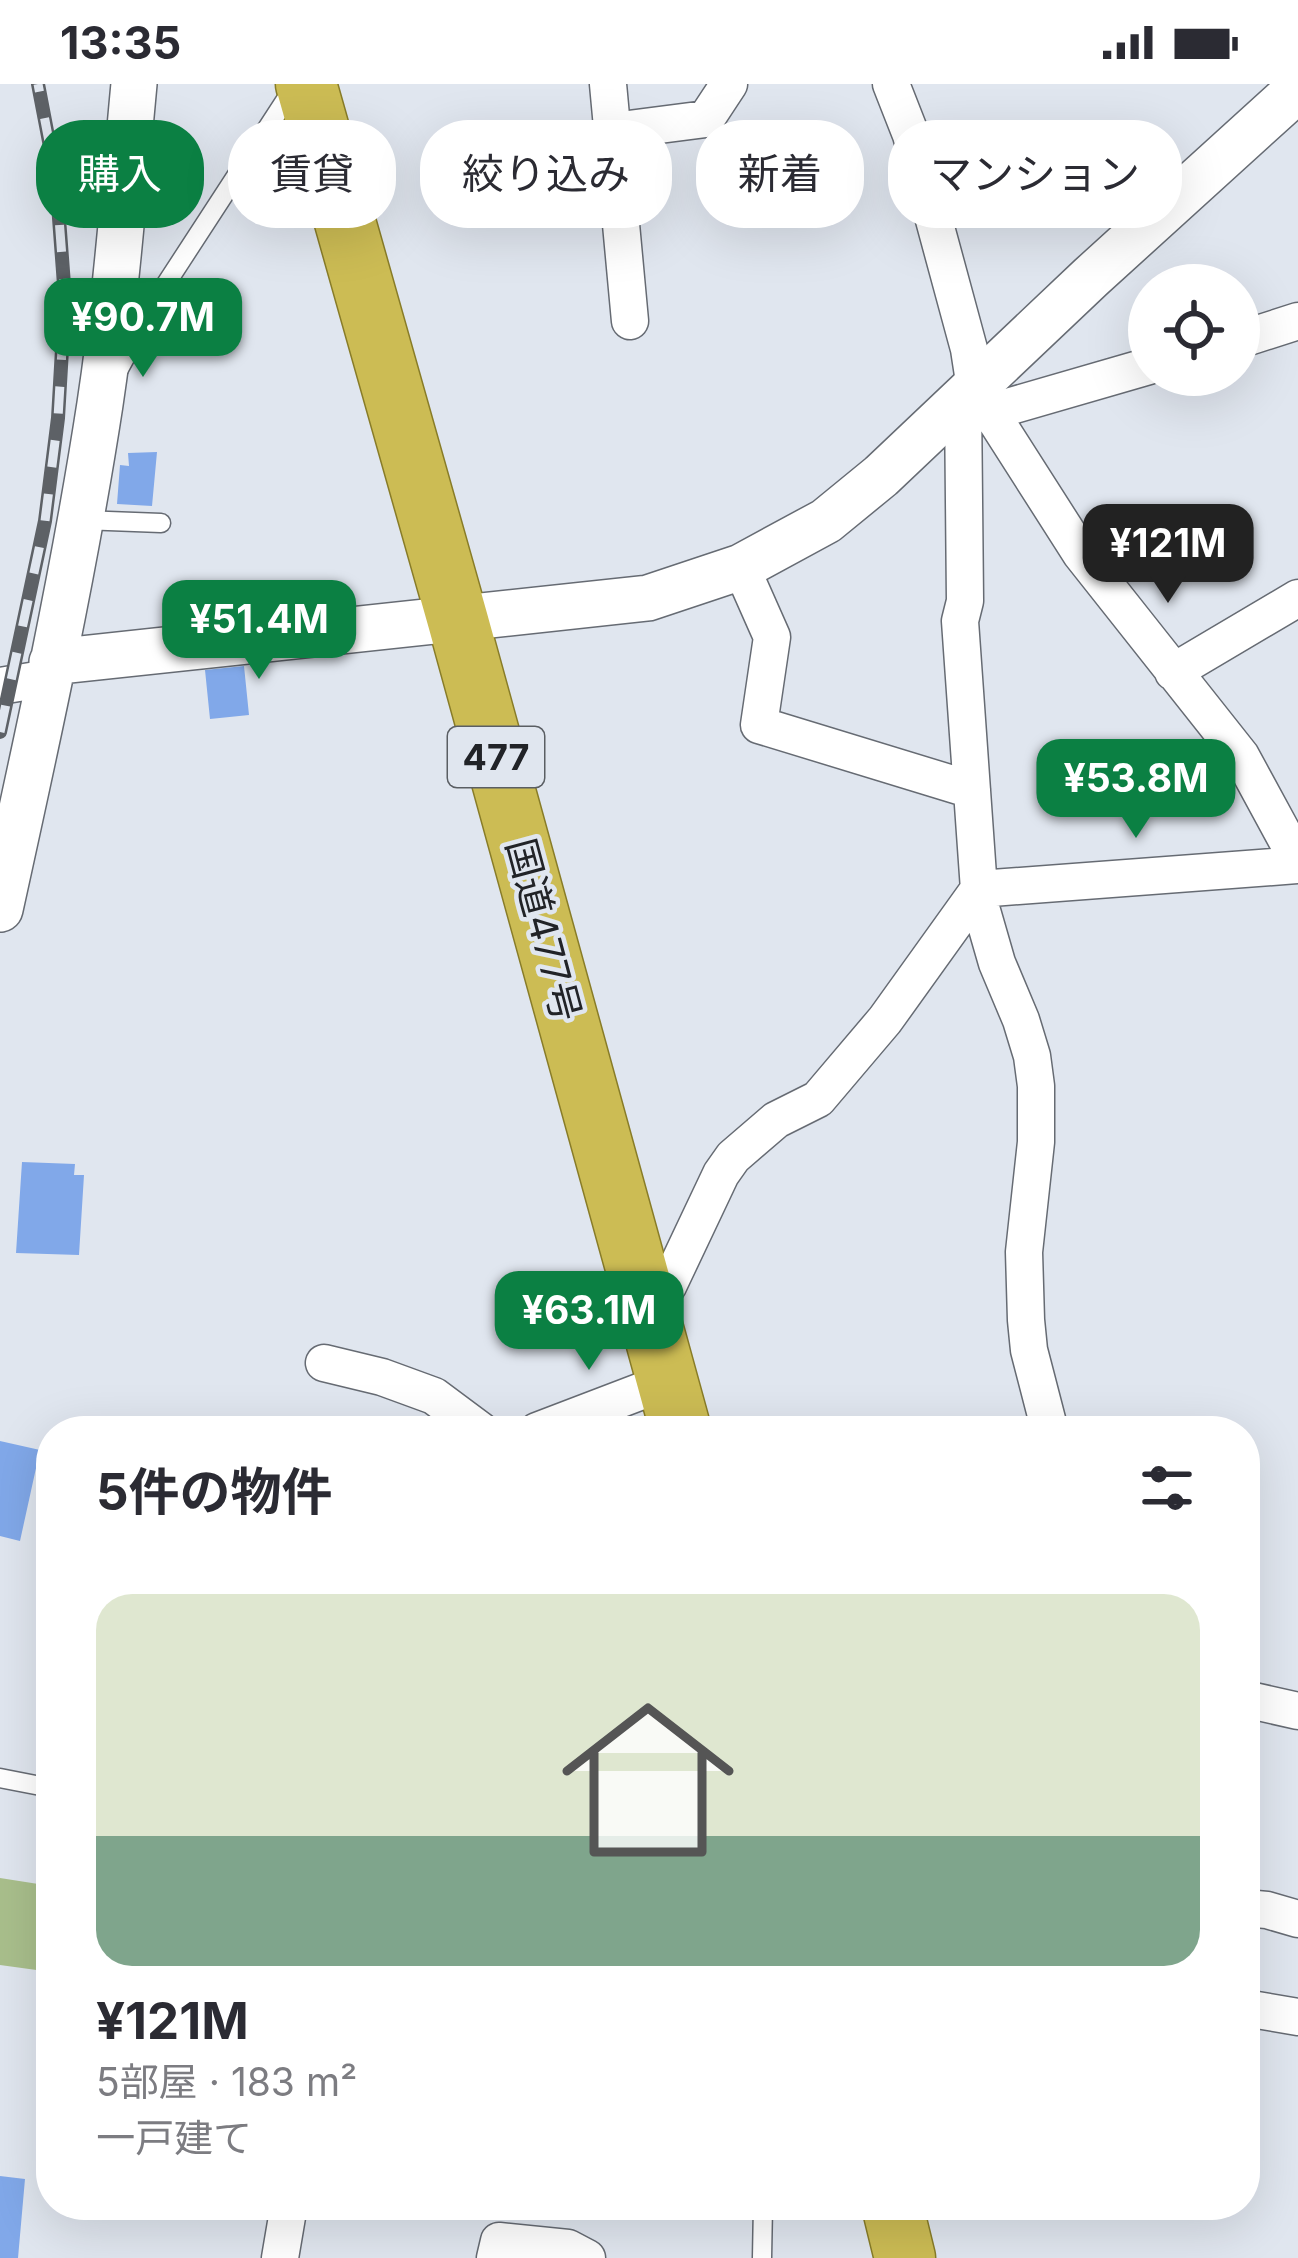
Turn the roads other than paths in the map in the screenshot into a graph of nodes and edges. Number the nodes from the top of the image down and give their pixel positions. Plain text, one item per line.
1 (134, 84) edge
2 (296, 84) edge
3 (306, 84) edge
4 (608, 84) edge
5 (729, 84) edge
6 (891, 84) edge
7 (1298, 89) edge
8 (612, 120) edge
9 (672, 123) edge
10 (622, 228) edge
11 (630, 320) dead end
12 (1298, 321) edge
13 (1260, 333) edge
14 (1128, 370) edge
15 (100, 398) junction
16 (976, 400) junction
17 (81, 520) junction
18 (161, 524) dead end
19 (740, 567) junction
20 (1298, 598) edge
21 (458, 621) junction
22 (51, 670) junction
23 (1173, 672) junction
24 (0, 686) edge
25 (972, 790) junction
26 (1298, 863) edge
27 (979, 889) junction
28 (0, 909) edge
29 (646, 1302) junction
30 (324, 1363) dead end
31 (674, 1406) edge
32 (461, 1416) edge
33 (619, 1416) edge
34 (1046, 1416) edge
35 (1260, 1702) edge
36 (1298, 1711) edge
37 (0, 1778) edge
38 (36, 1785) edge
39 (1260, 1909) edge
40 (1298, 1919) edge
41 (1260, 2011) edge
42 (1298, 2017) edge
43 (286, 2220) edge
44 (763, 2220) edge
45 (896, 2220) edge
46 (280, 2258) edge
47 (495, 2258) edge
48 (587, 2258) edge
49 (762, 2258) edge
50 (905, 2258) edge

1 - 15 street
2 - 15 lane
3 - 21 highway, 国道477号 / 477
4 - 8 street
5 - 9 street
6 - 16 street
7 - 16 street
10 - 11 street
12 - 13 street
14 - 16 street
15 - 17 street
16 - 19 street
16 - 23 street
16 - 25 street
17 - 18 lane
17 - 22 street
19 - 21 street
19 - 25 street
20 - 23 street
21 - 22 street
21 - 29 highway, 国道477号 / 477
22 - 24 street
22 - 28 street
23 - 26 street
25 - 27 street
26 - 27 street
27 - 29 street
27 - 34 street
29 - 31 highway, 国道477号 / 477
30 - 32 street
31 - 33 street
35 - 36 street
37 - 38 lane
39 - 40 street
41 - 42 street
43 - 46 street
44 - 49 lane
45 - 50 highway
47 - 48 street

